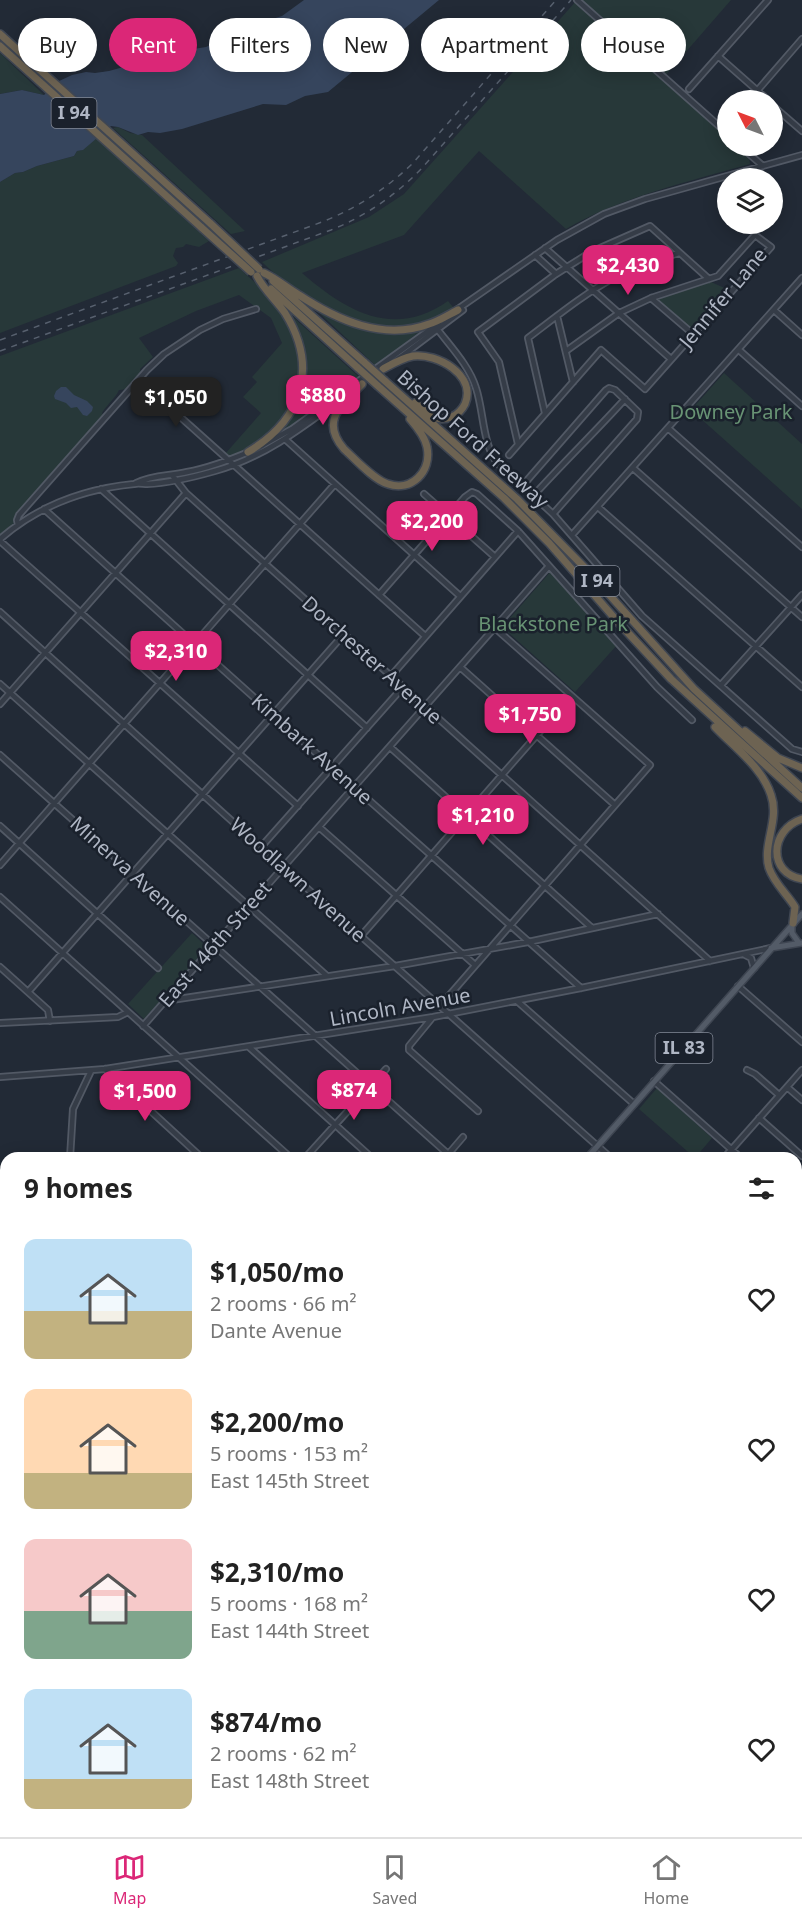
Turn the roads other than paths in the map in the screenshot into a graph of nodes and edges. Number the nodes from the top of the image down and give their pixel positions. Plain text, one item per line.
1 (577, 0) edge
2 (768, 0) edge
3 (0, 34) edge
4 (802, 39) edge
5 (0, 46) edge
6 (718, 56) junction
7 (689, 89) dead end
8 (756, 90) edge
9 (758, 90) edge
10 (783, 115) edge
11 (802, 119) edge
12 (717, 124) edge
13 (796, 126) junction
14 (802, 131) edge
15 (802, 154) edge
16 (752, 156) edge
17 (763, 166) junction
18 (545, 248) junction
19 (679, 253) junction
20 (536, 255) junction
21 (566, 268) junction
22 (258, 272) junction
23 (556, 274) junction
24 (802, 278) edge
25 (709, 279) junction
26 (593, 291) junction
27 (651, 298) junction
28 (469, 303) junction
29 (256, 309) dead end
30 (458, 310) junction
31 (774, 310) junction
32 (619, 314) junction
33 (557, 316) junction
34 (436, 328) junction
35 (693, 334) junction
36 (802, 335) edge
37 (739, 350) junction
38 (566, 351) junction
39 (671, 359) junction
40 (383, 369) junction
41 (139, 380) junction
42 (573, 382) junction
43 (362, 384) junction
44 (384, 386) junction
45 (625, 399) junction
46 (802, 406) edge
47 (545, 413) junction
48 (669, 429) junction
49 (285, 439) junction
50 (518, 444) junction
51 (248, 452) junction
52 (509, 455) dead end
53 (230, 462) junction
54 (633, 468) junction
55 (174, 478) junction
56 (334, 485) junction
57 (523, 485) junction
58 (101, 489) junction
59 (186, 493) junction
60 (424, 494) dead end
61 (534, 495) junction
62 (598, 507) junction
63 (44, 509) junction
64 (553, 514) junction
65 (449, 516) junction
66 (300, 524) junction
67 (18, 525) junction
68 (518, 531) junction
69 (151, 533) junction
70 (572, 535) junction
71 (0, 540) edge
72 (802, 547) edge
73 (413, 555) junction
74 (495, 557) junction
75 (265, 564) junction
76 (549, 566) junction
77 (116, 573) junction
78 (379, 595) junction
79 (802, 595) edge
80 (460, 596) junction
81 (230, 604) junction
82 (791, 607) junction
83 (0, 612) edge
84 (81, 613) junction
85 (802, 617) edge
86 (495, 628) junction
87 (344, 634) junction
88 (425, 636) junction
89 (195, 643) junction
90 (756, 646) junction
91 (46, 653) junction
92 (460, 667) junction
93 (308, 675) junction
94 (391, 676) junction
95 (0, 684) edge
96 (159, 684) junction
97 (721, 685) junction
98 (403, 687) junction
99 (802, 687) edge
100 (10, 693) junction
101 (571, 696) junction
102 (0, 704) edge
103 (425, 707) junction
104 (701, 708) junction
105 (716, 711) junction
106 (273, 714) junction
107 (692, 720) dead end
108 (124, 724) junction
109 (367, 728) junction
110 (536, 735) junction
111 (390, 747) junction
112 (801, 752) edge
113 (238, 754) junction
114 (0, 755) edge
115 (89, 763) junction
116 (332, 768) junction
117 (802, 768) edge
118 (501, 776) junction
119 (354, 787) junction
120 (802, 788) edge
121 (202, 794) junction
122 (802, 798) edge
123 (54, 803) junction
124 (615, 805) junction
125 (298, 806) junction
126 (466, 816) junction
127 (802, 819) edge
128 (0, 826) edge
129 (319, 827) junction
130 (168, 834) junction
131 (19, 843) junction
132 (580, 845) junction
133 (261, 847) junction
134 (431, 855) junction
135 (0, 865) edge
136 (283, 867) junction
137 (133, 873) junction
138 (802, 879) edge
139 (545, 886) junction
140 (396, 895) junction
141 (0, 897) edge
142 (249, 906) junction
143 (98, 914) junction
144 (658, 914) junction
145 (802, 914) edge
146 (792, 924) junction
147 (510, 926) junction
148 (592, 928) junction
149 (361, 936) junction
150 (528, 942) junction
151 (800, 943) edge
152 (214, 946) junction
153 (491, 947) junction
154 (771, 948) junction
155 (63, 953) junction
156 (462, 954) junction
157 (742, 955) junction
158 (710, 961) junction
159 (475, 965) junction
160 (395, 966) junction
161 (0, 967) edge
162 (158, 968) dead end
163 (754, 968) junction
164 (327, 976) junction
165 (738, 986) junction
166 (260, 987) junction
167 (581, 988) junction
168 (28, 992) junction
169 (165, 1001) junction
170 (517, 1001) junction
171 (440, 1006) junction
172 (128, 1012) junction
173 (450, 1014) junction
174 (433, 1017) junction
175 (50, 1021) junction
176 (0, 1023) edge
177 (144, 1026) junction
178 (314, 1036) junction
179 (802, 1042) edge
180 (249, 1047) junction
181 (179, 1058) junction
182 (105, 1069) junction
183 (386, 1069) dead end
184 (747, 1070) dead end
185 (802, 1070) edge
186 (92, 1071) junction
187 (0, 1077) edge
188 (654, 1081) junction
189 (370, 1085) junction
190 (787, 1087) junction
191 (779, 1095) junction
192 (802, 1100) edge
193 (634, 1104) junction
194 (478, 1111) dead end
195 (759, 1118) junction
196 (334, 1125) junction
197 (463, 1137) dead end
198 (598, 1146) junction
199 (731, 1149) junction
200 (70, 1152) edge
201 (195, 1152) edge
202 (284, 1152) edge
203 (310, 1152) edge
204 (365, 1152) edge
205 (442, 1152) edge
206 (450, 1152) edge
207 (592, 1152) edge
208 (605, 1152) edge
209 (729, 1152) edge
210 (734, 1152) edge
211 (797, 1152) edge

1 - 12 street
2 - 6 street
3 - 22 highway, Bishop Ford Freeway / I 94, bridge
4 - 9 street
5 - 22 highway, Bishop Ford Freeway / I 94, bridge
6 - 7 street
6 - 8 street
10 - 13 street
11 - 13 street
13 - 14 street
15 - 17 street
16 - 17 street
17 - 18 street
18 - 20 street
18 - 21 street
19 - 21 street, Jennifer Lane
19 - 25 street, Jennifer Lane
19 - 26 street
20 - 23 street
20 - 28 street
21 - 23 street, Jennifer Lane
21 - 26 street
22 - 30 highway
22 - 44 highway, Bishop Ford Freeway / I 94, bridge
22 - 51 highway
23 - 50 street, Jennifer Lane
24 - 31 street
25 - 27 street
25 - 35 street, Jennifer Lane
26 - 32 street
26 - 33 street
27 - 32 street
27 - 35 street
28 - 30 street
28 - 34 street
29 - 41 street
30 - 34 street
31 - 36 street
31 - 37 street
32 - 38 street
32 - 39 street
33 - 38 street
33 - 47 street
34 - 40 street
34 - 51 street
34 - 57 street
35 - 39 street, Jennifer Lane
37 - 46 street
37 - 48 street
38 - 42 street
39 - 42 street, Jennifer Lane
40 - 43 street
40 - 44 highway
41 - 53 street
41 - 67 street
42 - 47 street, Jennifer Lane
43 - 44 highway
43 - 49 street
44 - 104 highway, Bishop Ford Freeway / I 94
44 - 105 highway, Bishop Ford Freeway / I 94
45 - 57 street
45 - 61 street
45 - 64 street
47 - 50 street, Jennifer Lane
48 - 54 street
48 - 72 street
49 - 53 street
49 - 56 street
50 - 52 street, Jennifer Lane
51 - 53 street
53 - 55 street
53 - 66 street
54 - 62 street
54 - 82 street
55 - 58 street
55 - 59 street, Dorchester Avenue
56 - 66 street
56 - 73 street
57 - 61 street
58 - 63 street
58 - 69 street
59 - 69 street
59 - 75 street, Dorchester Avenue
60 - 65 street
61 - 64 street
62 - 70 street
62 - 90 street
63 - 67 street
63 - 77 street, Kimbark Avenue
64 - 70 street
65 - 68 street
65 - 73 street
65 - 74 street
66 - 75 street
66 - 78 street
67 - 71 street
68 - 74 street
68 - 76 street
69 - 77 street
69 - 81 street
70 - 97 street
71 - 84 street
73 - 78 street
73 - 80 street
74 - 80 street
75 - 81 street
75 - 87 street, Dorchester Avenue
76 - 86 street, East 146th Street
76 - 107 street
77 - 84 street
77 - 89 street, Kimbark Avenue
78 - 88 street
79 - 82 street
80 - 88 street
81 - 89 street
81 - 93 street
82 - 85 street
82 - 90 street
83 - 91 street, Woodlawn Avenue
84 - 91 street
84 - 96 street
86 - 92 street, East 146th Street
86 - 101 street
87 - 93 street
87 - 94 street, Dorchester Avenue
88 - 94 street
89 - 96 street
89 - 106 street, Kimbark Avenue
90 - 97 street
90 - 99 street
91 - 100 street
91 - 108 street, Woodlawn Avenue
92 - 103 street, East 146th Street
92 - 110 street
93 - 106 street
93 - 109 street
94 - 98 street, Dorchester Avenue
95 - 100 street
96 - 108 street
96 - 113 street
97 - 112 street
98 - 103 street, Dorchester Avenue
98 - 109 street
100 - 102 street
100 - 115 street
101 - 110 street
101 - 124 street
103 - 111 street, East 146th Street
103 - 118 street, Dorchester Avenue
104 - 122 highway, Bishop Ford Freeway / I 94
104 - 146 highway
105 - 117 highway
105 - 120 highway, Bishop Ford Freeway / I 94
106 - 113 street
106 - 116 street, Kimbark Avenue
108 - 115 street
108 - 121 street, Woodlawn Avenue
109 - 116 street
110 - 118 street
110 - 124 street
111 - 119 street, East 146th Street
111 - 126 street
113 - 121 street
113 - 125 street
114 - 123 street, Minerva Avenue
115 - 123 street
115 - 130 street
116 - 119 street, Kimbark Avenue
116 - 125 street
118 - 126 street
118 - 132 street, Dorchester Avenue
119 - 129 street, East 146th Street
119 - 134 street, Kimbark Avenue
121 - 130 street
121 - 133 street, Woodlawn Avenue
123 - 131 street
123 - 137 street, Minerva Avenue
124 - 132 street
125 - 133 street
126 - 134 street
126 - 139 street
127 - 138 highway
128 - 131 street
129 - 136 street, East 146th Street
129 - 140 street
130 - 137 street
130 - 142 street
131 - 135 street
131 - 143 street
132 - 139 street
132 - 144 street, Dorchester Avenue
133 - 136 street, Woodlawn Avenue
134 - 140 street
134 - 147 street, Kimbark Avenue
136 - 142 street, East 146th Street
136 - 149 street, Woodlawn Avenue
137 - 143 street
137 - 152 street, Minerva Avenue
139 - 147 street
139 - 148 street
140 - 149 street
140 - 156 street
141 - 155 street
142 - 152 street, East 146th Street
142 - 164 street
143 - 155 street
143 - 162 street
144 - 148 street
144 - 158 street, Dorchester Avenue
145 - 146 main road, IL 83
146 - 151 main road
146 - 154 main road, IL 83
147 - 150 street, Kimbark Avenue
147 - 153 street
148 - 150 street
149 - 160 street, Woodlawn Avenue
150 - 153 street
150 - 167 street, Kimbark Avenue
151 - 154 main road, Lincoln Avenue
152 - 166 street, Minerva Avenue
152 - 169 street, East 146th Street
153 - 156 street
153 - 159 street
154 - 157 street, Lincoln Avenue
154 - 163 main road, IL 83
155 - 168 street
155 - 172 street
156 - 159 street
156 - 160 street
157 - 158 street, Lincoln Avenue
157 - 163 street
158 - 167 street, Lincoln Avenue
159 - 171 street
160 - 164 street
160 - 171 street, Woodlawn Avenue
161 - 168 street
163 - 165 main road, IL 83
164 - 166 street
165 - 179 street
165 - 188 main road, IL 83
166 - 169 street
166 - 178 street, Minerva Avenue
167 - 170 street, Lincoln Avenue
168 - 175 street
169 - 177 street, East 146th Street
170 - 173 street, Lincoln Avenue
170 - 193 street
171 - 173 street, Woodlawn Avenue
172 - 175 street
172 - 177 street
173 - 174 street, Lincoln Avenue
173 - 198 street, Woodlawn Avenue
174 - 178 street, Lincoln Avenue
174 - 194 street
175 - 176 street
177 - 181 street
178 - 180 street, Lincoln Avenue
178 - 189 street, Minerva Avenue
180 - 181 street, Lincoln Avenue
180 - 196 street
181 - 182 street, Lincoln Avenue
181 - 202 street
182 - 186 street, Lincoln Avenue
182 - 201 street
183 - 189 street
184 - 191 street
185 - 190 street
186 - 187 street, Lincoln Avenue
186 - 200 street
188 - 193 main road, IL 83
188 - 199 street
189 - 196 street
189 - 205 street, Minerva Avenue
190 - 191 street
190 - 192 street
191 - 195 street
193 - 198 main road, IL 83
195 - 199 street
195 - 211 street
196 - 203 street
196 - 204 street
197 - 206 street
198 - 207 main road, IL 83
198 - 208 street, Woodlawn Avenue
199 - 209 street
199 - 210 street

